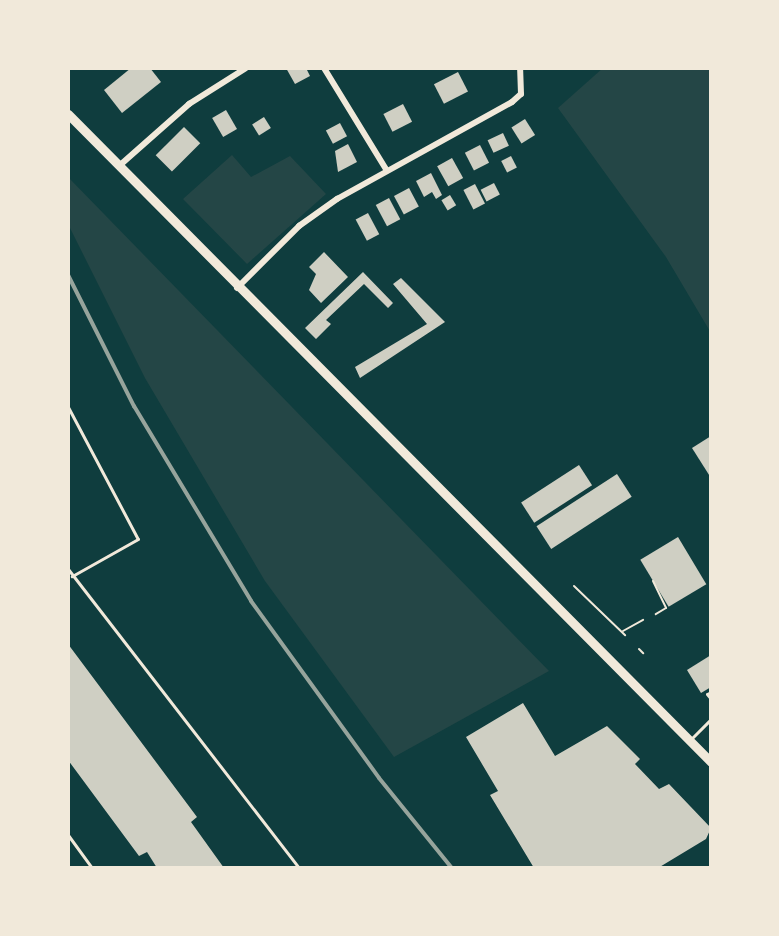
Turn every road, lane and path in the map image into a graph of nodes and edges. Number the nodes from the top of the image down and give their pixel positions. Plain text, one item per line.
1 (246, 68) edge
2 (324, 68) edge
3 (520, 68) edge
4 (68, 114) edge
5 (119, 166) junction
6 (386, 169) junction
7 (237, 288) junction
8 (68, 407) edge
9 (68, 569) edge
10 (72, 576) junction
11 (653, 581) dead end
12 (574, 586) dead end
13 (656, 614) dead end
14 (643, 620) dead end
15 (639, 649) dead end
16 (643, 653) dead end
17 (711, 692) edge
18 (711, 699) edge
19 (711, 719) edge
20 (689, 741) junction
21 (711, 762) edge
22 (68, 835) edge
23 (92, 868) edge
24 (299, 868) edge

1 - 5 street
2 - 6 street
3 - 6 street
4 - 5 main road
5 - 7 main road
6 - 7 street
7 - 20 main road
8 - 10 lane
9 - 10 lane
10 - 24 lane
11 - 13 path
12 - 14 path
15 - 16 path
17 - 18 lane
19 - 20 lane
20 - 21 main road
22 - 23 lane

